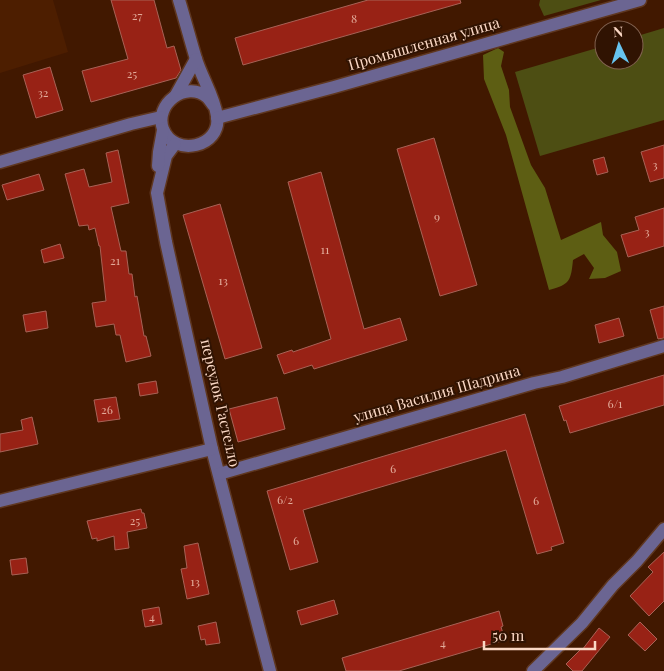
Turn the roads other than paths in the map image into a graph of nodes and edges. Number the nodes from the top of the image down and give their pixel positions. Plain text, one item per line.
1 (179, 0) edge
2 (640, 0) edge
3 (196, 59) junction
4 (176, 95) junction
5 (216, 112) junction
6 (162, 124) junction
7 (175, 144) junction
8 (0, 162) edge
9 (157, 193) junction
10 (664, 346) edge
11 (212, 450) junction
12 (219, 474) junction
13 (0, 501) edge
14 (664, 529) edge
15 (270, 671) edge
16 (533, 671) edge

1 - 3 street
2 - 5 street, Промышленная улица
3 - 4 street
3 - 5 street
4 - 5 street
4 - 6 street
5 - 7 street
6 - 7 street
6 - 8 street
6 - 9 street
7 - 9 street, переулок Гастелло
9 - 11 street, переулок Гастелло
10 - 12 street, улица Василия Шадрина
11 - 12 street, переулок Гастелло
11 - 13 street
12 - 15 street, переулок Гастелло
14 - 16 street

